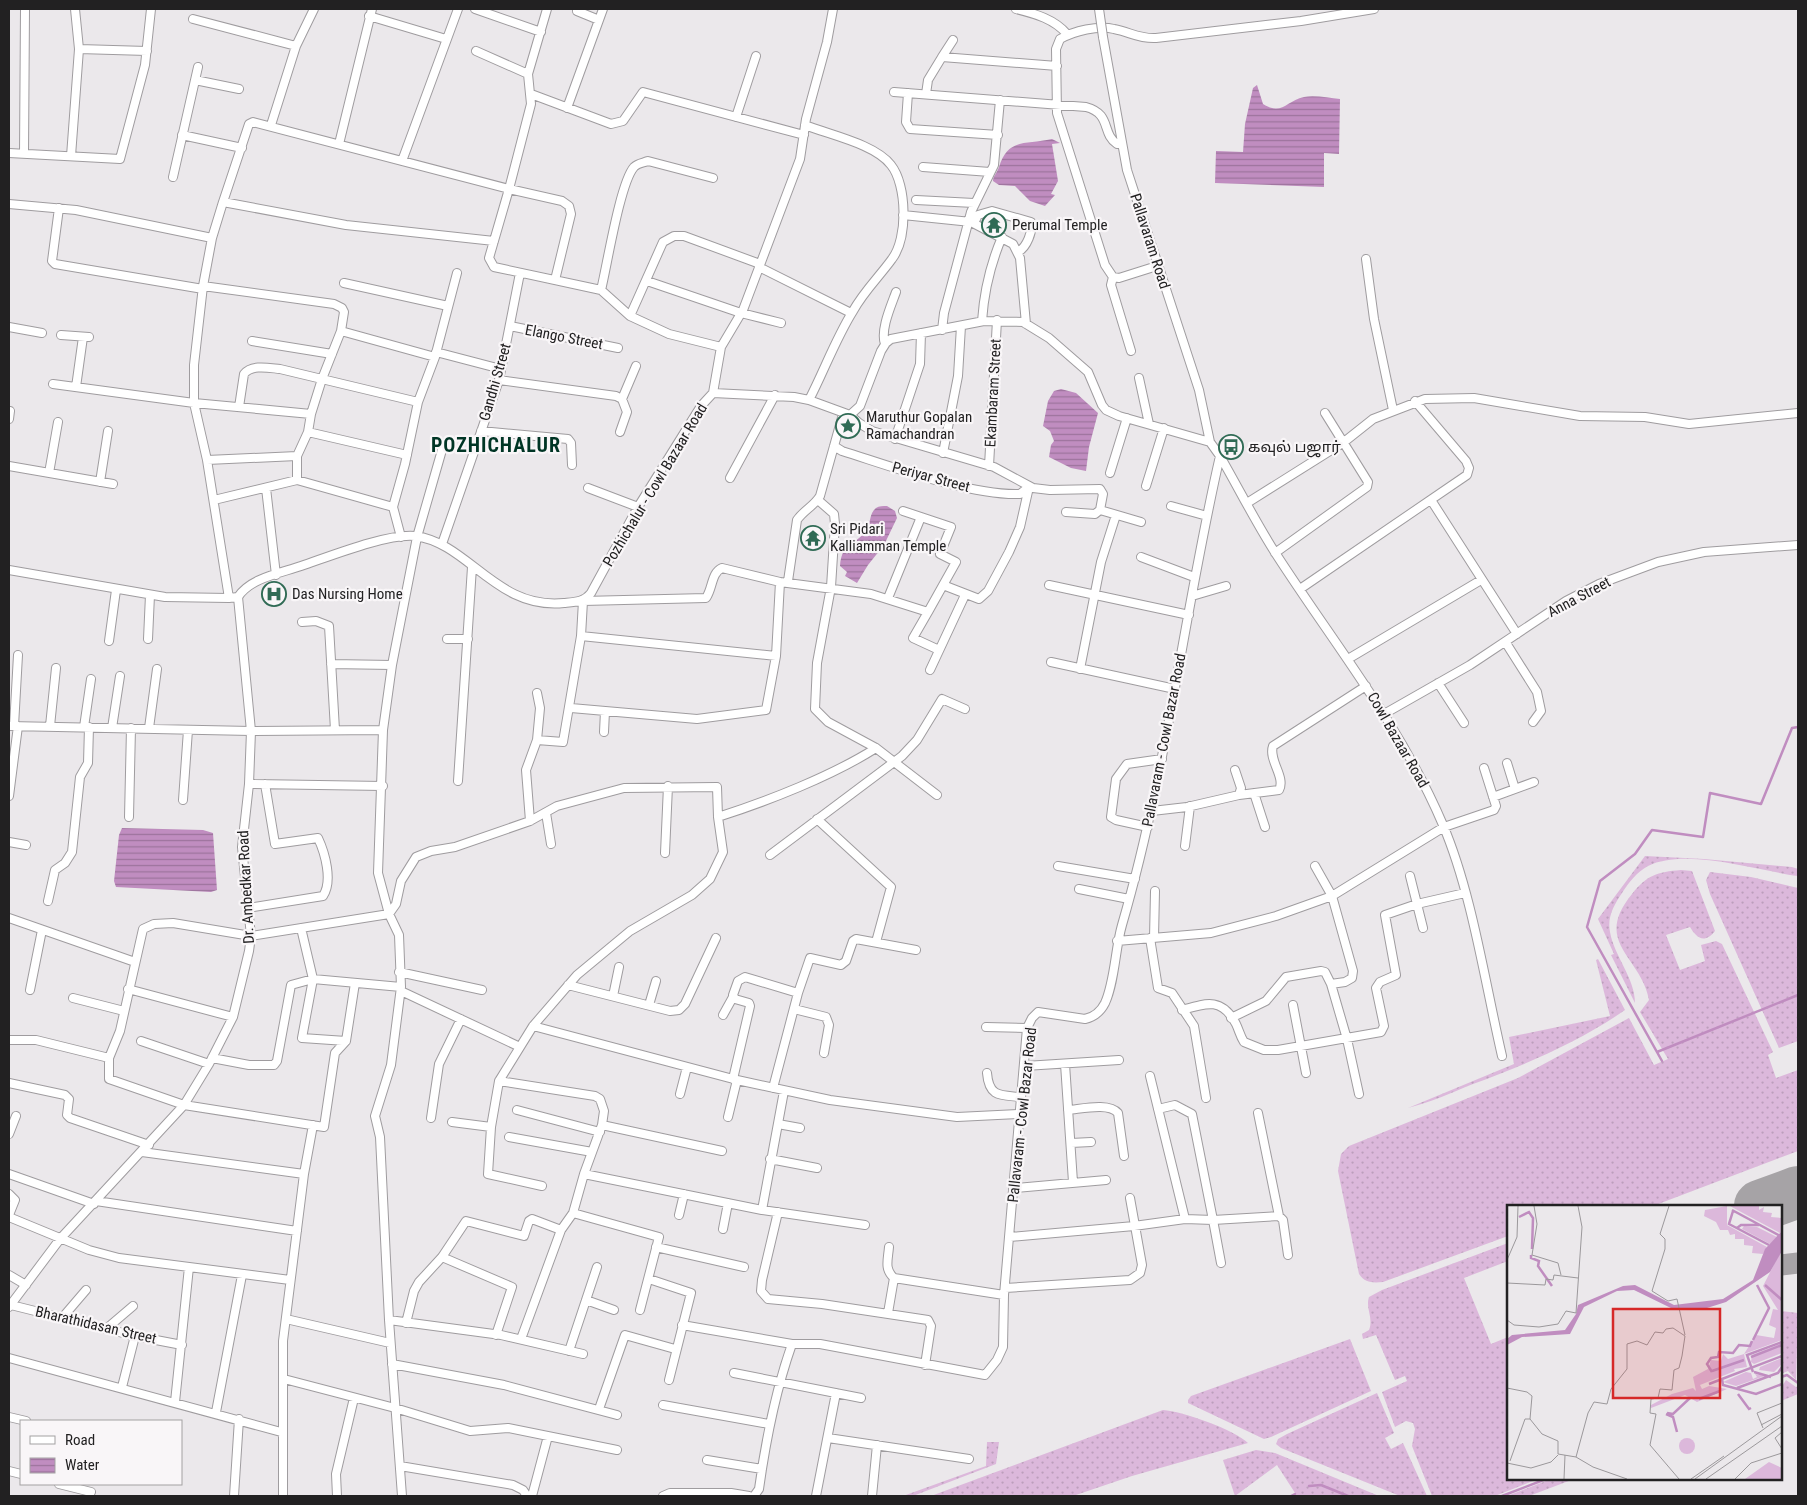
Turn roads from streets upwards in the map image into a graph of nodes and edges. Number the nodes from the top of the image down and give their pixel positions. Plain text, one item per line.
1 (25, 9) edge
2 (75, 9) edge
3 (151, 9) edge
4 (314, 9) edge
5 (458, 9) edge
6 (475, 9) edge
7 (547, 9) edge
8 (603, 9) edge
9 (833, 9) edge
10 (1016, 9) edge
11 (1099, 9) edge
12 (1374, 9) edge
13 (577, 11) dead end
14 (371, 12) edge
15 (193, 19) dead end
16 (599, 20) junction
17 (540, 32) junction
18 (1067, 34) junction
19 (446, 39) junction
20 (953, 40) dead end
21 (296, 46) junction
22 (79, 49) junction
23 (147, 51) junction
24 (476, 51) dead end
25 (756, 56) dead end
26 (942, 57) junction
27 (1057, 66) junction
28 (198, 67) dead end
29 (528, 74) junction
30 (195, 80) junction
31 (239, 89) dead end
32 (894, 92) dead end
33 (908, 93) junction
34 (531, 94) junction
35 (926, 94) junction
36 (1000, 100) junction
37 (1056, 104) junction
38 (567, 108) junction
39 (736, 116) junction
40 (271, 126) junction
41 (805, 126) junction
42 (804, 135) junction
43 (182, 136) junction
44 (998, 136) junction
45 (1121, 143) junction
46 (339, 144) junction
47 (242, 148) junction
48 (9, 153) edge
49 (24, 153) junction
50 (71, 156) junction
51 (402, 161) junction
52 (923, 168) dead end
53 (990, 172) junction
54 (172, 177) dead end
55 (713, 178) dead end
56 (509, 189) junction
57 (916, 200) dead end
58 (223, 202) junction
59 (9, 204) edge
60 (974, 204) junction
61 (59, 208) junction
62 (903, 215) junction
63 (971, 222) junction
64 (212, 238) junction
65 (1002, 238) junction
66 (494, 241) junction
67 (1018, 252) junction
68 (1366, 259) dead end
69 (760, 266) junction
70 (1158, 266) junction
71 (457, 274) dead end
72 (520, 274) junction
73 (1113, 277) junction
74 (555, 280) junction
75 (647, 281) junction
76 (344, 283) dead end
77 (203, 288) junction
78 (601, 290) junction
79 (896, 292) dead end
80 (448, 306) junction
81 (741, 313) junction
82 (851, 313) junction
83 (630, 316) junction
84 (998, 320) junction
85 (982, 322) junction
86 (781, 323) dead end
87 (1026, 324) junction
88 (510, 326) junction
89 (960, 326) junction
90 (9, 327) edge
91 (942, 330) junction
92 (341, 331) junction
93 (42, 333) dead end
94 (921, 333) junction
95 (61, 335) dead end
96 (252, 341) dead end
97 (885, 344) junction
98 (721, 347) junction
99 (618, 348) dead end
100 (1131, 351) dead end
101 (332, 354) junction
102 (435, 355) junction
103 (636, 366) dead end
104 (501, 368) junction
105 (1138, 378) dead end
106 (322, 379) junction
107 (499, 380) junction
108 (53, 384) dead end
109 (76, 387) junction
110 (712, 393) junction
111 (775, 395) junction
112 (622, 399) junction
113 (809, 400) junction
114 (1415, 401) junction
115 (418, 402) junction
116 (194, 403) junction
117 (239, 407) junction
118 (1393, 410) junction
119 (1324, 413) dead end
120 (1798, 413) edge
121 (311, 414) junction
122 (847, 414) junction
123 (1128, 418) junction
124 (58, 422) dead end
125 (1149, 424) junction
126 (1164, 428) junction
127 (108, 431) dead end
128 (481, 431) junction
129 (308, 432) junction
130 (620, 432) dead end
131 (894, 439) junction
132 (1210, 442) junction
133 (1344, 442) junction
134 (444, 443) dead end
135 (834, 446) junction
136 (943, 453) junction
137 (407, 455) junction
138 (297, 456) junction
139 (1220, 456) junction
140 (207, 460) junction
141 (572, 465) dead end
142 (9, 466) edge
143 (989, 466) junction
144 (49, 473) junction
145 (1110, 473) dead end
146 (730, 478) dead end
147 (297, 480) junction
148 (100, 482) junction
149 (113, 484) dead end
150 (1146, 486) dead end
151 (1029, 487) junction
152 (266, 488) junction
153 (588, 488) dead end
154 (214, 500) junction
155 (818, 500) junction
156 (1432, 500) junction
157 (1247, 503) junction
158 (393, 506) junction
159 (1170, 506) dead end
160 (638, 507) junction
161 (1100, 510) junction
162 (902, 511) dead end
163 (1066, 512) dead end
164 (1116, 515) junction
165 (921, 516) junction
166 (1206, 516) junction
167 (1141, 522) dead end
168 (401, 537) junction
169 (417, 537) junction
170 (442, 544) junction
171 (1798, 545) edge
172 (1275, 553) junction
173 (1141, 557) dead end
174 (472, 567) junction
175 (9, 570) edge
176 (276, 575) junction
177 (1194, 577) junction
178 (1481, 580) junction
179 (788, 581) junction
180 (780, 582) junction
181 (943, 585) junction
182 (1049, 585) dead end
183 (1226, 586) dead end
184 (831, 587) junction
185 (1300, 589) junction
186 (116, 590) junction
187 (1097, 594) junction
188 (150, 595) junction
189 (965, 595) junction
190 (1192, 596) junction
191 (238, 597) junction
192 (228, 598) junction
193 (888, 598) junction
194 (583, 601) junction
195 (928, 612) junction
196 (1189, 615) junction
197 (302, 622) dead end
198 (1517, 634) junction
199 (582, 636) junction
200 (148, 639) dead end
201 (447, 639) dead end
202 (468, 639) junction
203 (109, 641) dead end
204 (1506, 643) junction
205 (939, 650) junction
206 (18, 655) dead end
207 (776, 656) junction
208 (1348, 659) junction
209 (1051, 662) dead end
210 (331, 664) junction
211 (392, 665) junction
212 (56, 668) dead end
213 (157, 669) dead end
214 (1080, 669) junction
215 (930, 670) dead end
216 (120, 676) dead end
217 (91, 679) dead end
218 (1438, 683) junction
219 (1366, 686) junction
220 (1175, 689) junction
221 (537, 693) dead end
222 (571, 708) junction
223 (964, 708) dead end
224 (606, 710) junction
225 (1384, 714) junction
226 (1533, 722) dead end
227 (1464, 723) dead end
228 (13, 726) edge
229 (50, 726) junction
230 (86, 727) junction
231 (112, 728) junction
232 (131, 728) junction
233 (149, 728) junction
234 (188, 730) junction
235 (335, 730) junction
236 (383, 730) junction
237 (251, 731) junction
238 (604, 732) dead end
239 (537, 740) junction
240 (876, 748) junction
241 (1162, 759) junction
242 (892, 762) junction
243 (1506, 763) dead end
244 (1484, 768) dead end
245 (1235, 770) dead end
246 (458, 782) dead end
247 (1534, 782) dead end
248 (249, 784) junction
249 (265, 784) junction
250 (383, 786) junction
251 (668, 786) junction
252 (1515, 789) junction
253 (9, 792) edge
254 (1254, 793) junction
255 (937, 795) dead end
256 (1239, 795) junction
257 (1493, 797) junction
258 (184, 800) dead end
259 (1190, 806) junction
260 (1152, 811) junction
261 (546, 813) junction
262 (718, 816) junction
263 (129, 817) dead end
264 (817, 819) junction
265 (530, 821) junction
266 (1148, 826) junction
267 (1265, 827) dead end
268 (1444, 827) junction
269 (9, 842) edge
270 (551, 844) dead end
271 (26, 845) dead end
272 (1185, 846) dead end
273 (665, 853) dead end
274 (770, 855) dead end
275 (1058, 866) dead end
276 (1315, 866) dead end
277 (1410, 876) dead end
278 (1135, 879) junction
279 (1079, 889) dead end
280 (1155, 891) dead end
281 (1465, 894) junction
282 (1332, 896) junction
283 (1130, 899) junction
284 (48, 901) dead end
285 (1417, 904) junction
286 (248, 908) junction
287 (389, 914) junction
288 (9, 918) edge
289 (301, 928) junction
290 (1423, 928) dead end
291 (42, 930) junction
292 (251, 936) junction
293 (716, 938) dead end
294 (1152, 938) junction
295 (1117, 941) junction
296 (876, 942) junction
297 (916, 950) dead end
298 (135, 962) junction
299 (619, 967) dead end
300 (399, 972) junction
301 (313, 979) junction
302 (656, 981) dead end
303 (355, 982) junction
304 (1331, 984) junction
305 (568, 985) junction
306 (128, 989) junction
307 (401, 989) junction
308 (30, 990) dead end
309 (482, 990) dead end
310 (798, 993) junction
311 (613, 996) junction
312 (733, 997) junction
313 (73, 998) dead end
314 (649, 1005) junction
315 (1293, 1005) dead end
316 (794, 1008) junction
317 (1182, 1010) junction
318 (124, 1011) junction
319 (722, 1016) dead end
320 (233, 1017) junction
321 (1231, 1018) junction
322 (461, 1019) junction
323 (533, 1026) junction
324 (986, 1027) dead end
325 (1028, 1028) junction
326 (1347, 1039) junction
327 (9, 1040) edge
328 (141, 1041) dead end
329 (346, 1041) junction
330 (1301, 1046) junction
331 (520, 1047) junction
332 (824, 1054) dead end
333 (1502, 1056) dead end
334 (109, 1058) junction
335 (1119, 1060) dead end
336 (211, 1061) junction
337 (1065, 1064) junction
338 (1025, 1066) junction
339 (687, 1067) junction
340 (987, 1073) dead end
341 (1306, 1073) dead end
342 (1150, 1076) dead end
343 (735, 1080) junction
344 (499, 1081) junction
345 (9, 1083) edge
346 (773, 1088) junction
347 (784, 1091) junction
348 (680, 1094) dead end
349 (1359, 1094) dead end
350 (1021, 1098) junction
351 (1206, 1098) dead end
352 (184, 1105) junction
353 (1158, 1109) junction
354 (517, 1110) dead end
355 (1068, 1110) junction
356 (1258, 1113) dead end
357 (1020, 1114) junction
358 (16, 1116) dead end
359 (728, 1116) dead end
360 (431, 1118) dead end
361 (452, 1122) dead end
362 (778, 1124) junction
363 (313, 1125) junction
364 (491, 1127) junction
365 (601, 1128) junction
366 (800, 1128) dead end
367 (9, 1134) edge
368 (509, 1137) dead end
369 (1071, 1142) junction
370 (1091, 1142) dead end
371 (149, 1145) junction
372 (722, 1151) dead end
373 (142, 1152) junction
374 (592, 1152) junction
375 (1124, 1156) dead end
376 (770, 1159) junction
377 (818, 1168) dead end
378 (9, 1174) edge
379 (304, 1174) junction
380 (584, 1174) junction
381 (1106, 1180) dead end
382 (1073, 1182) junction
383 (542, 1186) dead end
384 (1015, 1188) junction
385 (9, 1194) edge
386 (684, 1194) junction
387 (1130, 1198) dead end
388 (95, 1202) junction
389 (728, 1203) junction
390 (762, 1210) junction
391 (778, 1212) junction
392 (573, 1213) junction
393 (679, 1215) dead end
394 (9, 1216) edge
395 (1280, 1216) junction
396 (1185, 1219) junction
397 (1213, 1220) junction
398 (865, 1225) dead end
399 (1134, 1226) junction
400 (722, 1229) dead end
401 (561, 1230) junction
402 (297, 1231) junction
403 (1010, 1237) junction
404 (60, 1239) junction
405 (889, 1247) dead end
406 (656, 1248) junction
407 (1288, 1255) dead end
408 (442, 1257) junction
409 (1221, 1263) dead end
410 (189, 1267) junction
411 (597, 1267) dead end
412 (744, 1267) dead end
413 (242, 1275) junction
414 (9, 1276) edge
415 (894, 1278) junction
416 (649, 1279) junction
417 (290, 1280) junction
418 (26, 1285) junction
419 (86, 1290) dead end
420 (1004, 1291) junction
421 (586, 1300) junction
422 (10, 1306) edge
423 (133, 1306) dead end
424 (614, 1310) dead end
425 (640, 1310) dead end
426 (888, 1313) junction
427 (62, 1318) junction
428 (286, 1318) junction
429 (388, 1320) junction
430 (406, 1322) junction
431 (682, 1325) junction
432 (106, 1328) junction
433 (496, 1335) junction
434 (135, 1336) junction
435 (521, 1339) junction
436 (390, 1343) junction
437 (792, 1344) junction
438 (182, 1345) junction
439 (675, 1349) junction
440 (569, 1351) junction
441 (583, 1354) dead end
442 (9, 1358) edge
443 (392, 1364) junction
444 (925, 1365) junction
445 (734, 1372) dead end
446 (284, 1379) junction
447 (669, 1380) dead end
448 (779, 1381) junction
449 (122, 1387) junction
450 (836, 1393) junction
451 (354, 1398) junction
452 (861, 1398) dead end
453 (175, 1402) junction
454 (663, 1406) dead end
455 (395, 1408) junction
456 (599, 1409) junction
457 (216, 1412) junction
458 (617, 1415) dead end
459 (9, 1417) edge
460 (240, 1419) junction
461 (22, 1420) edge
462 (769, 1424) junction
463 (281, 1432) junction
464 (548, 1436) junction
465 (828, 1438) junction
466 (877, 1445) junction
467 (617, 1450) dead end
468 (969, 1459) dead end
469 (707, 1460) dead end
470 (400, 1466) junction
471 (762, 1468) junction
472 (63, 1485) edge
473 (92, 1492) dead end
474 (731, 1495) edge
475 (234, 1496) edge
476 (283, 1496) edge
477 (337, 1496) edge
478 (402, 1496) edge
479 (527, 1496) edge
480 (532, 1496) edge
481 (664, 1496) edge
482 (749, 1496) edge
483 (754, 1496) edge
484 (816, 1496) edge
485 (872, 1496) edge

1 - 49 street
2 - 22 street
3 - 23 street
4 - 21 street
5 - 19 street
6 - 17 street
7 - 17 street
8 - 16 street
9 - 41 street
10 - 18 street
11 - 45 street, Pallavaram Road, bridge
12 - 18 street
13 - 16 street
14 - 19 street
14 - 46 street
15 - 21 street
16 - 38 street
17 - 29 street
18 - 27 street
19 - 51 street
20 - 26 street
21 - 40 street
22 - 23 street
22 - 50 street
23 - 50 street
24 - 29 street
25 - 39 street
26 - 27 street
26 - 35 street
27 - 37 street
28 - 30 street
29 - 34 street
30 - 31 street
30 - 43 street
32 - 33 street
33 - 35 street
33 - 44 street
34 - 38 street
34 - 56 street
35 - 36 street
36 - 37 street
36 - 44 street
37 - 45 street
37 - 73 street
38 - 39 street
39 - 42 street
40 - 46 street
40 - 47 street
41 - 42 street
41 - 62 street
42 - 69 street
43 - 47 street
43 - 54 street
44 - 53 street
45 - 70 street, Pallavaram Road
46 - 51 street
47 - 58 street
48 - 49 street
49 - 50 street
51 - 56 street
52 - 53 street
53 - 60 street
55 - 78 street
56 - 66 street
56 - 74 street
57 - 60 street
58 - 64 street
58 - 66 street
59 - 61 street
60 - 63 street
61 - 64 street
61 - 77 street
62 - 63 street
62 - 82 street
63 - 65 street
63 - 67 street
63 - 91 street
64 - 77 street
65 - 67 street
65 - 85 street
66 - 72 street
67 - 87 street
68 - 118 street
69 - 75 street
69 - 81 street
69 - 82 street
70 - 73 street
70 - 132 street, Pallavaram Road
71 - 80 street
72 - 74 street
72 - 88 street, Gandhi Street
73 - 100 street
74 - 78 street
75 - 81 street
75 - 83 street
76 - 80 street
77 - 92 street
77 - 116 street
78 - 83 street
79 - 97 street
80 - 102 street
81 - 86 street
81 - 98 street
82 - 113 street
83 - 98 street
84 - 85 street
84 - 87 street
84 - 143 street, Ekambaram Street
85 - 89 street
87 - 123 street
88 - 99 street, Elango Street
88 - 104 street, Gandhi Street
89 - 91 street
89 - 136 street
90 - 93 street
91 - 94 street
92 - 101 street
92 - 102 street
94 - 97 street
94 - 131 street
95 - 109 street
96 - 101 street
97 - 122 street
98 - 110 street
101 - 106 street
102 - 104 street
102 - 115 street
103 - 112 street
104 - 107 street, Gandhi Street
105 - 125 street
106 - 115 street
106 - 117 street
106 - 121 street
107 - 112 street
107 - 128 street, Gandhi Street
108 - 109 street
109 - 116 street
110 - 111 street, Pozhichalur - Cowl Bazaar Road
110 - 160 street, Pozhichalur - Cowl Bazaar Road
111 - 113 street, Pozhichalur - Cowl Bazaar Road
111 - 146 street
112 - 130 street
113 - 122 street, Pozhichalur - Cowl Bazaar Road
114 - 118 street
114 - 120 street
114 - 156 street
115 - 137 street
116 - 117 street
116 - 140 street
117 - 121 street
118 - 133 street
119 - 133 street
121 - 129 street
122 - 131 street, Pozhichalur - Cowl Bazaar Road
122 - 135 street
123 - 125 street
123 - 145 street
124 - 144 street
125 - 126 street
126 - 132 street
126 - 150 street
127 - 148 street
128 - 141 street
128 - 170 street, Gandhi Street
129 - 137 street
129 - 138 street
131 - 136 street, Pozhichalur - Cowl Bazaar Road
132 - 139 street
133 - 157 street
133 - 172 street
134 - 169 street
135 - 151 street, Periyar Street
135 - 155 street
136 - 143 street, Pozhichalur - Cowl Bazaar Road
137 - 158 street
138 - 140 street
138 - 147 street
139 - 157 street, Cowl Bazaar Road
139 - 166 street, Pallavaram - Cowl Bazar Road
140 - 154 street
142 - 144 street
143 - 151 street, Pozhichalur - Cowl Bazaar Road
144 - 148 street
147 - 152 street
147 - 158 street
148 - 149 street
151 - 161 street
151 - 189 street
152 - 154 street
152 - 176 street
153 - 160 street
154 - 192 street
155 - 179 street
155 - 184 street
156 - 178 street
156 - 185 street
157 - 172 street, Cowl Bazaar Road
158 - 168 street
159 - 166 street
160 - 194 street, Pozhichalur - Cowl Bazaar Road
161 - 163 street
161 - 164 street
162 - 165 street
164 - 167 street
164 - 187 street
165 - 181 street
165 - 193 street
166 - 177 street, Pallavaram - Cowl Bazar Road
168 - 169 street
168 - 176 street
169 - 170 street
169 - 211 street
170 - 174 street
171 - 198 street, Anna Street
172 - 185 street, Cowl Bazaar Road
173 - 177 street
174 - 194 street
174 - 202 street
175 - 186 street
176 - 191 street
177 - 190 street, Pallavaram - Cowl Bazar Road
178 - 198 street
178 - 208 street
179 - 180 street
179 - 184 street
180 - 194 street
180 - 207 street
181 - 189 street
181 - 195 street
182 - 187 street
183 - 190 street
184 - 193 street
184 - 240 street
185 - 208 street, Cowl Bazaar Road
186 - 188 street
186 - 203 street
187 - 196 street
187 - 214 street
188 - 192 street
188 - 200 street
189 - 205 street
190 - 196 street, Pallavaram - Cowl Bazar Road
191 - 192 street
191 - 237 street, Dr. Ambedkar Road
193 - 195 street
194 - 199 street
195 - 205 street
196 - 220 street, Pallavaram - Cowl Bazar Road
197 - 210 street
198 - 204 street, Anna Street
199 - 207 street
199 - 222 street
201 - 202 street
202 - 246 street
204 - 218 street, Anna Street
204 - 226 street
205 - 215 street
206 - 228 street
207 - 224 street
208 - 219 street, Cowl Bazaar Road
209 - 214 street
210 - 211 street
210 - 235 street
211 - 236 street
212 - 229 street
213 - 233 street
214 - 220 street
216 - 231 street
217 - 230 street
218 - 225 street, Anna Street
218 - 227 street
219 - 225 street, Cowl Bazaar Road
219 - 254 street
220 - 241 street, Pallavaram - Cowl Bazar Road
221 - 239 street
222 - 224 street
222 - 239 street
223 - 242 street
224 - 238 street
225 - 268 street, Cowl Bazaar Road
228 - 229 street
228 - 253 street
229 - 230 street
230 - 231 street
230 - 284 street
231 - 232 street
232 - 233 street
232 - 263 street
233 - 234 street
234 - 237 street
234 - 258 street
235 - 236 street
235 - 237 street
236 - 250 street
237 - 248 street, Dr. Ambedkar Road
239 - 265 street
240 - 242 street
240 - 262 street
241 - 260 street, Pallavaram - Cowl Bazar Road
241 - 266 street
242 - 255 street
242 - 264 street
243 - 252 street
244 - 257 street
245 - 256 street
247 - 252 street
248 - 249 street
248 - 286 street, Dr. Ambedkar Road
249 - 250 street
249 - 286 street
250 - 287 street
251 - 261 street
251 - 262 street
251 - 273 street
252 - 257 street
254 - 256 street
254 - 267 street
256 - 259 street
257 - 268 street
259 - 260 street
259 - 272 street
260 - 266 street, Pallavaram - Cowl Bazar Road
261 - 265 street
261 - 270 street
262 - 305 street
264 - 274 street
264 - 296 street
265 - 287 street
266 - 278 street, Pallavaram - Cowl Bazar Road
268 - 281 street, Cowl Bazaar Road
268 - 282 street
269 - 271 street
275 - 278 street
276 - 282 street
277 - 285 street
278 - 283 street, Pallavaram - Cowl Bazar Road
279 - 283 street
280 - 294 street
281 - 285 street
281 - 333 street, Cowl Bazaar Road
282 - 294 street
282 - 304 street
283 - 295 street, Pallavaram - Cowl Bazar Road
285 - 290 street
285 - 326 street
286 - 292 street, Dr. Ambedkar Road
287 - 289 street
287 - 300 street
288 - 291 street
289 - 292 street
289 - 301 street
291 - 298 street
291 - 308 street
292 - 298 street
292 - 320 street, Dr. Ambedkar Road
293 - 314 street
294 - 295 street
294 - 317 street
295 - 325 street, Pallavaram - Cowl Bazar Road
296 - 297 street
296 - 310 street
298 - 306 street
299 - 311 street
300 - 307 street
300 - 309 street
301 - 303 street
301 - 329 street
301 - 336 street
302 - 314 street
303 - 307 street
303 - 329 street
304 - 321 street
304 - 326 street
305 - 311 street
305 - 323 street
306 - 318 street
306 - 320 street
307 - 322 street
307 - 429 street
310 - 312 street
310 - 316 street
311 - 314 street
312 - 319 street
312 - 343 street
313 - 318 street
315 - 330 street
316 - 332 street
316 - 346 street
317 - 321 street
317 - 351 street
318 - 334 street
320 - 336 street, Dr. Ambedkar Road
321 - 330 street
322 - 331 street
322 - 360 street
323 - 331 street
323 - 339 street
324 - 325 street
325 - 338 street, Pallavaram - Cowl Bazar Road
326 - 330 street
326 - 349 street
327 - 334 street
328 - 336 street
329 - 363 street
330 - 341 street
331 - 344 street
334 - 352 street
335 - 337 street
336 - 352 street, Dr. Ambedkar Road
337 - 338 street
337 - 355 street
338 - 350 street, Pallavaram - Cowl Bazar Road
339 - 343 street
339 - 348 street
340 - 350 street
342 - 353 street
343 - 346 street
343 - 359 street
344 - 364 street
344 - 365 street
345 - 371 street
346 - 347 street
347 - 357 street
347 - 362 street
350 - 357 street, Pallavaram - Cowl Bazar Road
352 - 363 street
352 - 371 street, Dr. Ambedkar Road
353 - 396 street
353 - 397 street
354 - 365 street
355 - 369 street
355 - 375 street
356 - 395 street
357 - 384 street, Pallavaram - Cowl Bazar Road
358 - 367 street
361 - 364 street
362 - 366 street
362 - 376 street
363 - 379 street
364 - 383 street
365 - 372 street
365 - 374 street
368 - 374 street
369 - 370 street
369 - 382 street
371 - 373 street, Dr. Ambedkar Road
373 - 379 street
373 - 388 street, Dr. Ambedkar Road
374 - 380 street
376 - 377 street
376 - 390 street
378 - 388 street
379 - 402 street
380 - 386 street
380 - 392 street
381 - 382 street
382 - 384 street
384 - 403 street, Pallavaram - Cowl Bazar Road
385 - 394 street
386 - 389 street
386 - 393 street
387 - 399 street
388 - 402 street
388 - 404 street, Dr. Ambedkar Road
389 - 390 street
389 - 400 street
390 - 391 street
391 - 398 street
391 - 426 street
392 - 401 street
392 - 406 street
394 - 404 street
395 - 397 street
395 - 407 street
396 - 397 street
396 - 399 street
397 - 409 street
399 - 403 street
399 - 420 street
401 - 408 street
401 - 435 street
402 - 417 street
403 - 420 street, Pallavaram - Cowl Bazar Road
404 - 410 street
404 - 418 street, Dr. Ambedkar Road
405 - 415 street
406 - 412 street
406 - 416 street
408 - 430 street
408 - 433 street
410 - 413 street
410 - 438 street
411 - 421 street
413 - 417 street
413 - 457 street
414 - 418 street
415 - 420 street
415 - 426 street
416 - 425 street
416 - 431 street
417 - 428 street
418 - 422 street, Dr. Ambedkar Road
419 - 427 street
420 - 444 street, Pallavaram - Cowl Bazar Road
421 - 424 street
421 - 440 street
422 - 427 street, Bharathidasan Street
423 - 432 street
426 - 444 street
427 - 432 street, Bharathidasan Street
428 - 436 street
428 - 446 street
429 - 430 street
429 - 436 street
430 - 433 street
431 - 437 street, Pallavaram - Cowl Bazar Road
431 - 439 street
432 - 434 street, Bharathidasan Street
433 - 435 street
434 - 438 street, Bharathidasan Street
434 - 449 street
435 - 440 street
436 - 443 street
437 - 444 street, Pallavaram - Cowl Bazar Road
437 - 448 street
438 - 453 street
439 - 447 street
439 - 456 street
440 - 441 street
442 - 449 street
443 - 455 street
443 - 456 street
445 - 448 street
446 - 451 street
446 - 463 street
448 - 450 street
448 - 462 street
449 - 453 street
450 - 452 street
450 - 465 street
451 - 455 street
451 - 477 street
453 - 457 street
454 - 462 street
455 - 464 street
455 - 470 street
456 - 458 street
457 - 460 street
459 - 461 street
460 - 463 street
460 - 475 street
462 - 471 street
463 - 476 street
464 - 467 street
464 - 480 street
465 - 466 street
465 - 484 street
466 - 468 street
466 - 485 street
469 - 471 street
470 - 478 street
470 - 479 street
471 - 483 street
472 - 473 street
474 - 481 street
474 - 482 street

